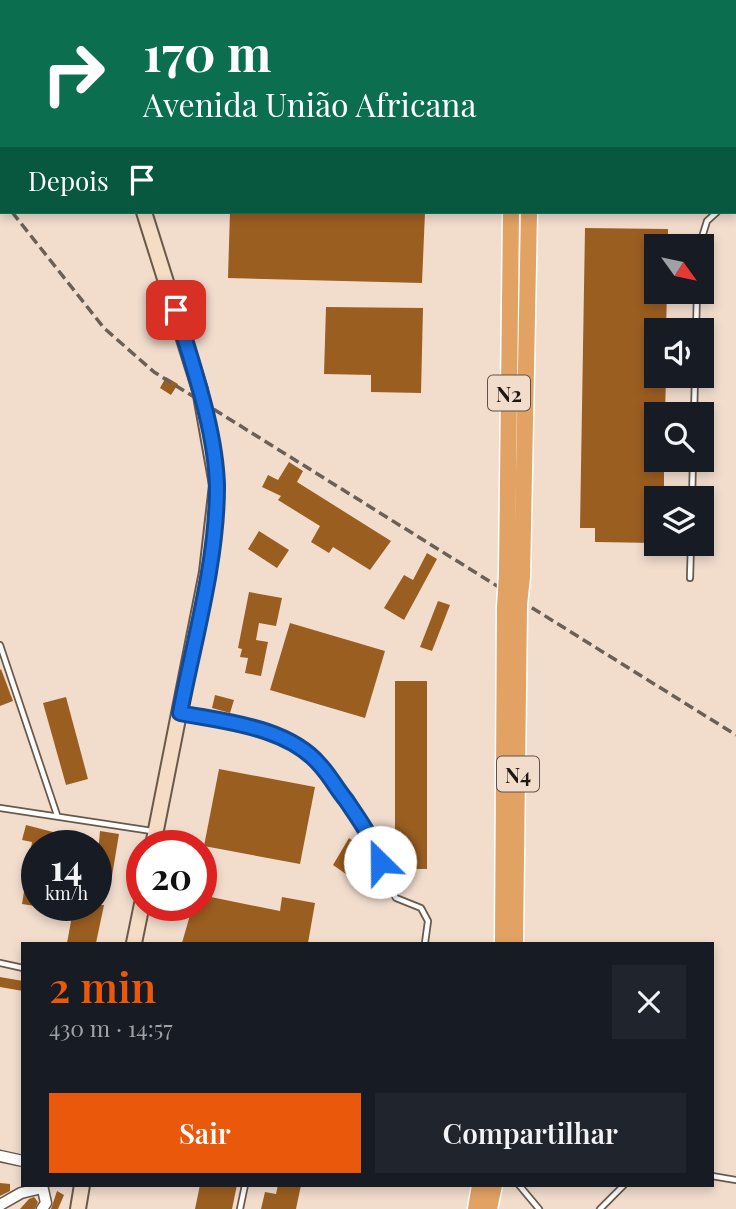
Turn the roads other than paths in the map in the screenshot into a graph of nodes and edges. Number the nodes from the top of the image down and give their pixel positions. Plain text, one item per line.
1 (145, 214) edge
2 (511, 214) edge
3 (529, 214) edge
4 (715, 214) edge
5 (700, 234) edge
6 (523, 550) joint
7 (691, 556) edge
8 (514, 575) junction
9 (690, 578) dead end
10 (512, 606) junction
11 (0, 645) edge
12 (180, 713) junction
13 (0, 808) edge
14 (57, 815) junction
15 (157, 830) edge
16 (126, 831) edge
17 (139, 921) edge
18 (134, 942) edge
19 (425, 942) edge
20 (503, 942) edge
21 (515, 942) edge
22 (0, 963) edge
23 (21, 968) edge
24 (0, 1156) edge
25 (21, 1161) edge
26 (714, 1176) edge
27 (736, 1180) edge
28 (39, 1187) edge
29 (42, 1187) edge
30 (82, 1187) edge
31 (245, 1187) edge
32 (480, 1187) edge
33 (494, 1187) edge
34 (521, 1187) edge
35 (622, 1187) edge
36 (0, 1205) edge
37 (537, 1208) edge
38 (43, 1209) edge
39 (78, 1209) edge
40 (240, 1209) edge
41 (475, 1209) edge
42 (489, 1209) edge
43 (600, 1209) edge

1 - 12 main road
2 - 8 highway, N2
3 - 6 highway, N2
4 - 5 lane
6 - 8 highway, N4
7 - 9 lane
8 - 10 highway, N4, bridge
10 - 20 highway, N4
10 - 21 highway, N4
11 - 14 lane
12 - 15 main road
12 - 19 lane
13 - 14 lane
14 - 16 lane
17 - 18 main road
22 - 23 lane
24 - 25 street
26 - 27 lane
28 - 36 street
29 - 38 street
30 - 39 main road
31 - 40 lane
32 - 41 highway
33 - 42 highway
34 - 37 lane
35 - 43 lane

